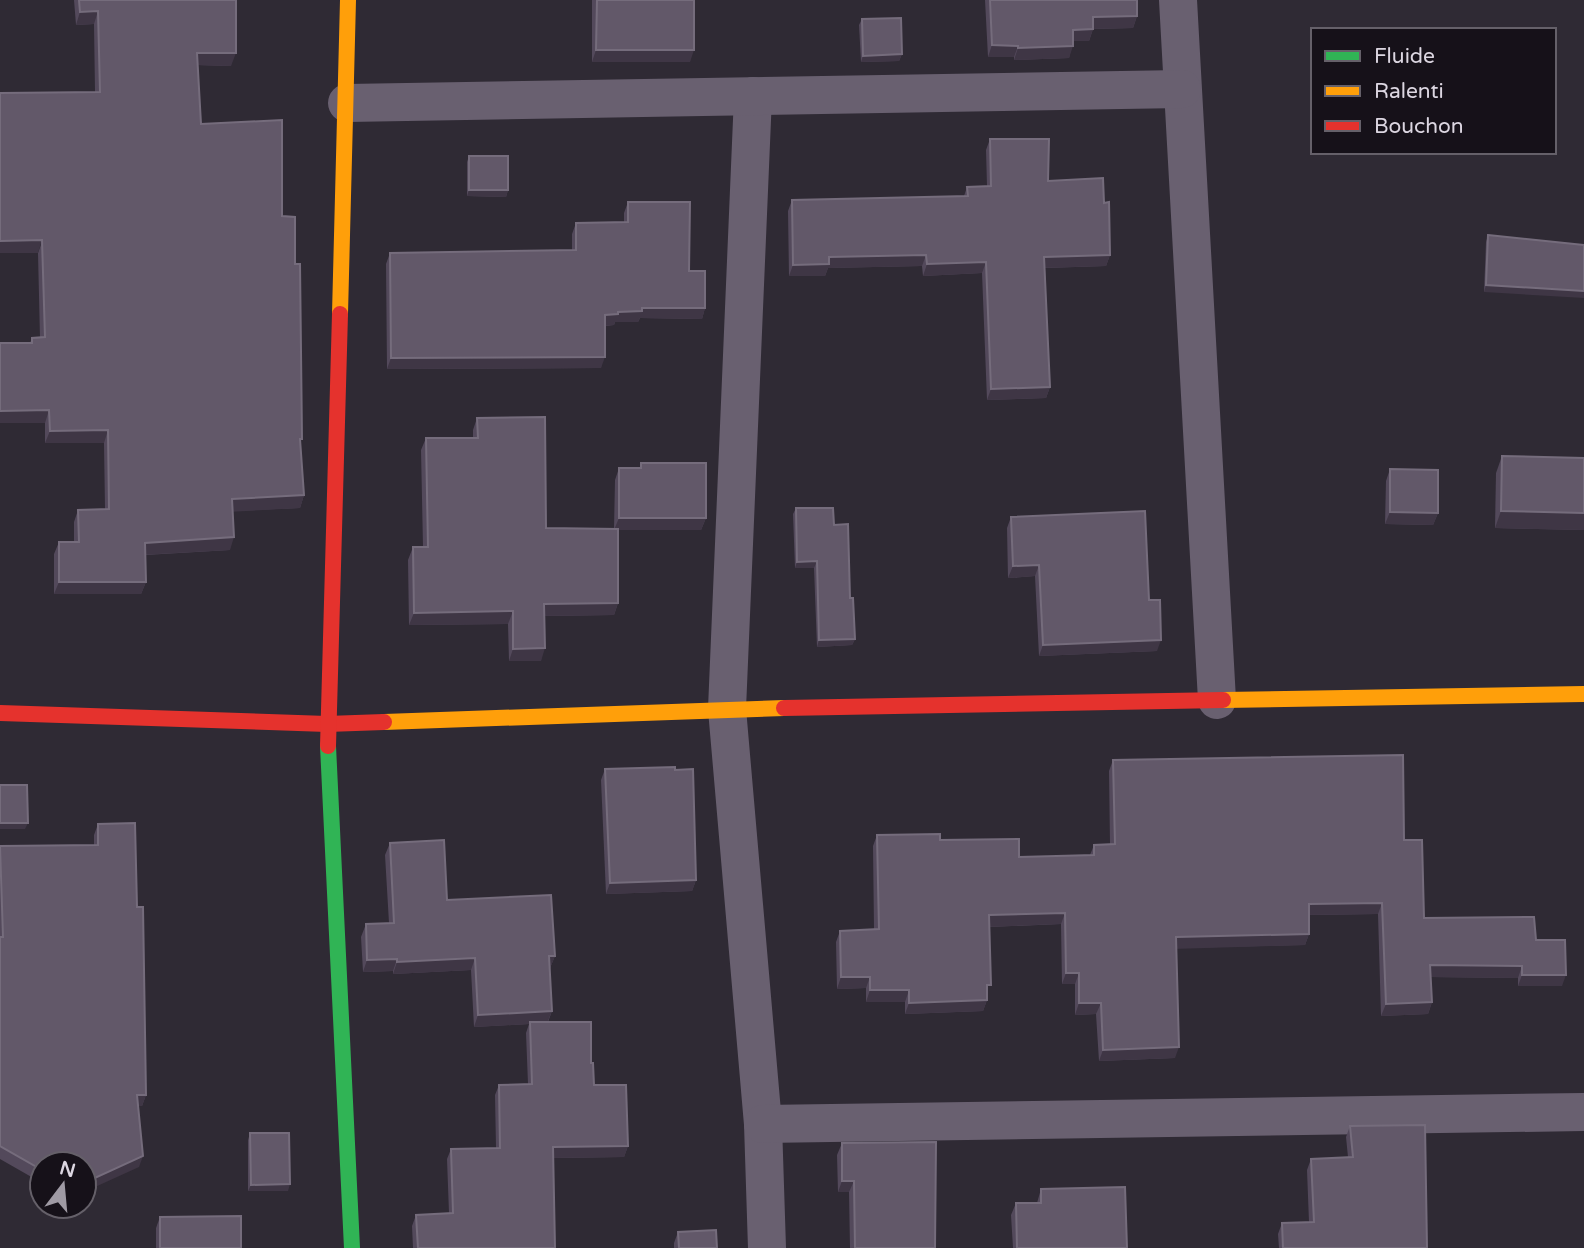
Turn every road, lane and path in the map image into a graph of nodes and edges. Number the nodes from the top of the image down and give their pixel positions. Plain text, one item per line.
1 (348, 0) edge
2 (1178, 0) edge
3 (1182, 89) junction
4 (753, 96) junction
5 (347, 103) junction
6 (1584, 694) edge
7 (1217, 700) junction
8 (727, 709) junction
9 (0, 713) edge
10 (327, 724) junction
11 (1584, 1112) edge
12 (763, 1124) junction
13 (352, 1248) edge
14 (767, 1248) edge

1 - 5 street
2 - 3 street
3 - 4 street
3 - 7 street
4 - 5 street
4 - 8 street
5 - 10 street
6 - 7 street
7 - 8 street
8 - 10 street
8 - 12 street
9 - 10 street
10 - 13 street
11 - 12 street
12 - 14 street

